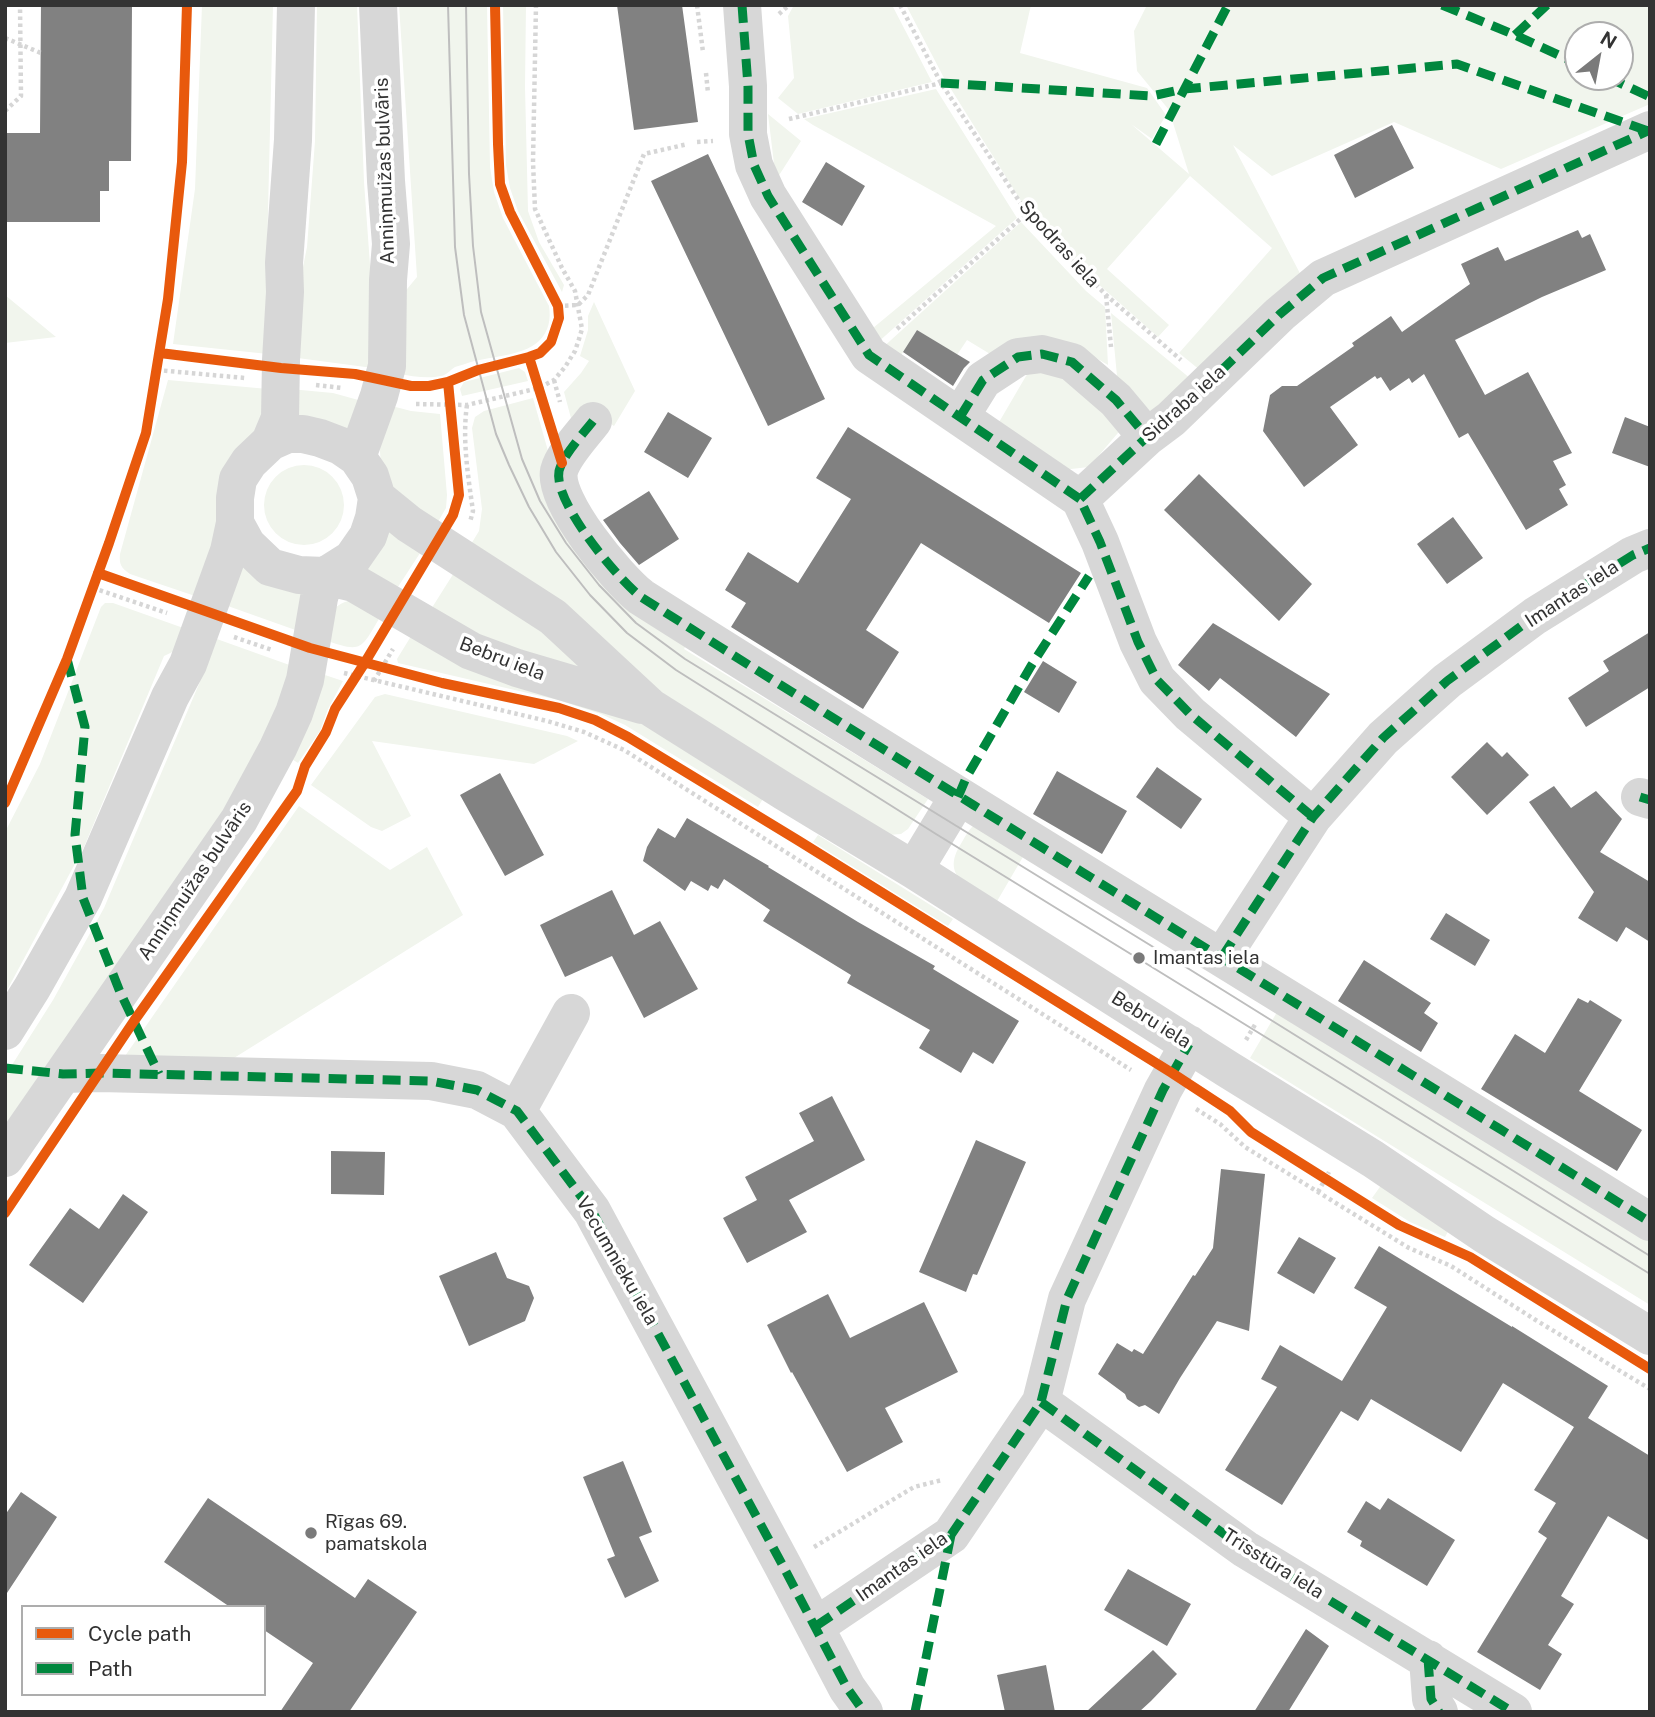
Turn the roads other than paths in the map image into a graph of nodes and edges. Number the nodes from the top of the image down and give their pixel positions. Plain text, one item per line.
1 (296, 5) edge
2 (378, 5) edge
3 (742, 5) edge
4 (1650, 130) edge
5 (960, 417) junction
6 (593, 421) dead end
7 (1147, 437) junction
8 (270, 442) junction
9 (357, 457) junction
10 (377, 498) junction
11 (1080, 499) junction
12 (235, 523) junction
13 (1650, 548) edge
14 (325, 576) junction
15 (650, 707) junction
16 (958, 797) junction
17 (1313, 817) junction
18 (914, 870) junction
19 (1222, 957) junction
20 (570, 1013) dead end
21 (5, 1031) edge
22 (1189, 1044) junction
23 (63, 1074) junction
24 (517, 1111) junction
25 (5, 1158) edge
26 (1650, 1222) edge
27 (1650, 1336) edge
28 (1041, 1402) junction
29 (816, 1626) junction
30 (1428, 1660) junction
31 (864, 1712) edge
32 (1439, 1712) edge
33 (1513, 1712) edge

1 - 8 street
2 - 9 street, Anniņmuižas bulvāris
3 - 5 street
4 - 7 street, Sidraba iela
5 - 7 street
5 - 11 street
6 - 16 street
7 - 11 street, Sidraba iela
8 - 9 street
8 - 12 street
9 - 10 street
10 - 14 street
10 - 15 street, Bebru iela
11 - 17 street
12 - 14 street
12 - 21 street
13 - 17 street, Imantas iela
14 - 15 street, Bebru iela
14 - 23 street, Anniņmuižas bulvāris
15 - 18 street, Bebru iela
16 - 18 street
16 - 19 street
17 - 19 street, Imantas iela
18 - 22 street, Bebru iela
19 - 26 street
20 - 24 street
22 - 27 street, Bebru iela
22 - 28 street, Imantas iela
23 - 24 street, Vecumnieku iela
23 - 25 street, Anniņmuižas bulvāris
24 - 29 street, Vecumnieku iela
28 - 29 street, Imantas iela
28 - 30 street, Trīsstūra iela
29 - 31 street, Vecumnieku iela
30 - 32 street
30 - 33 street, Trīsstūra iela

